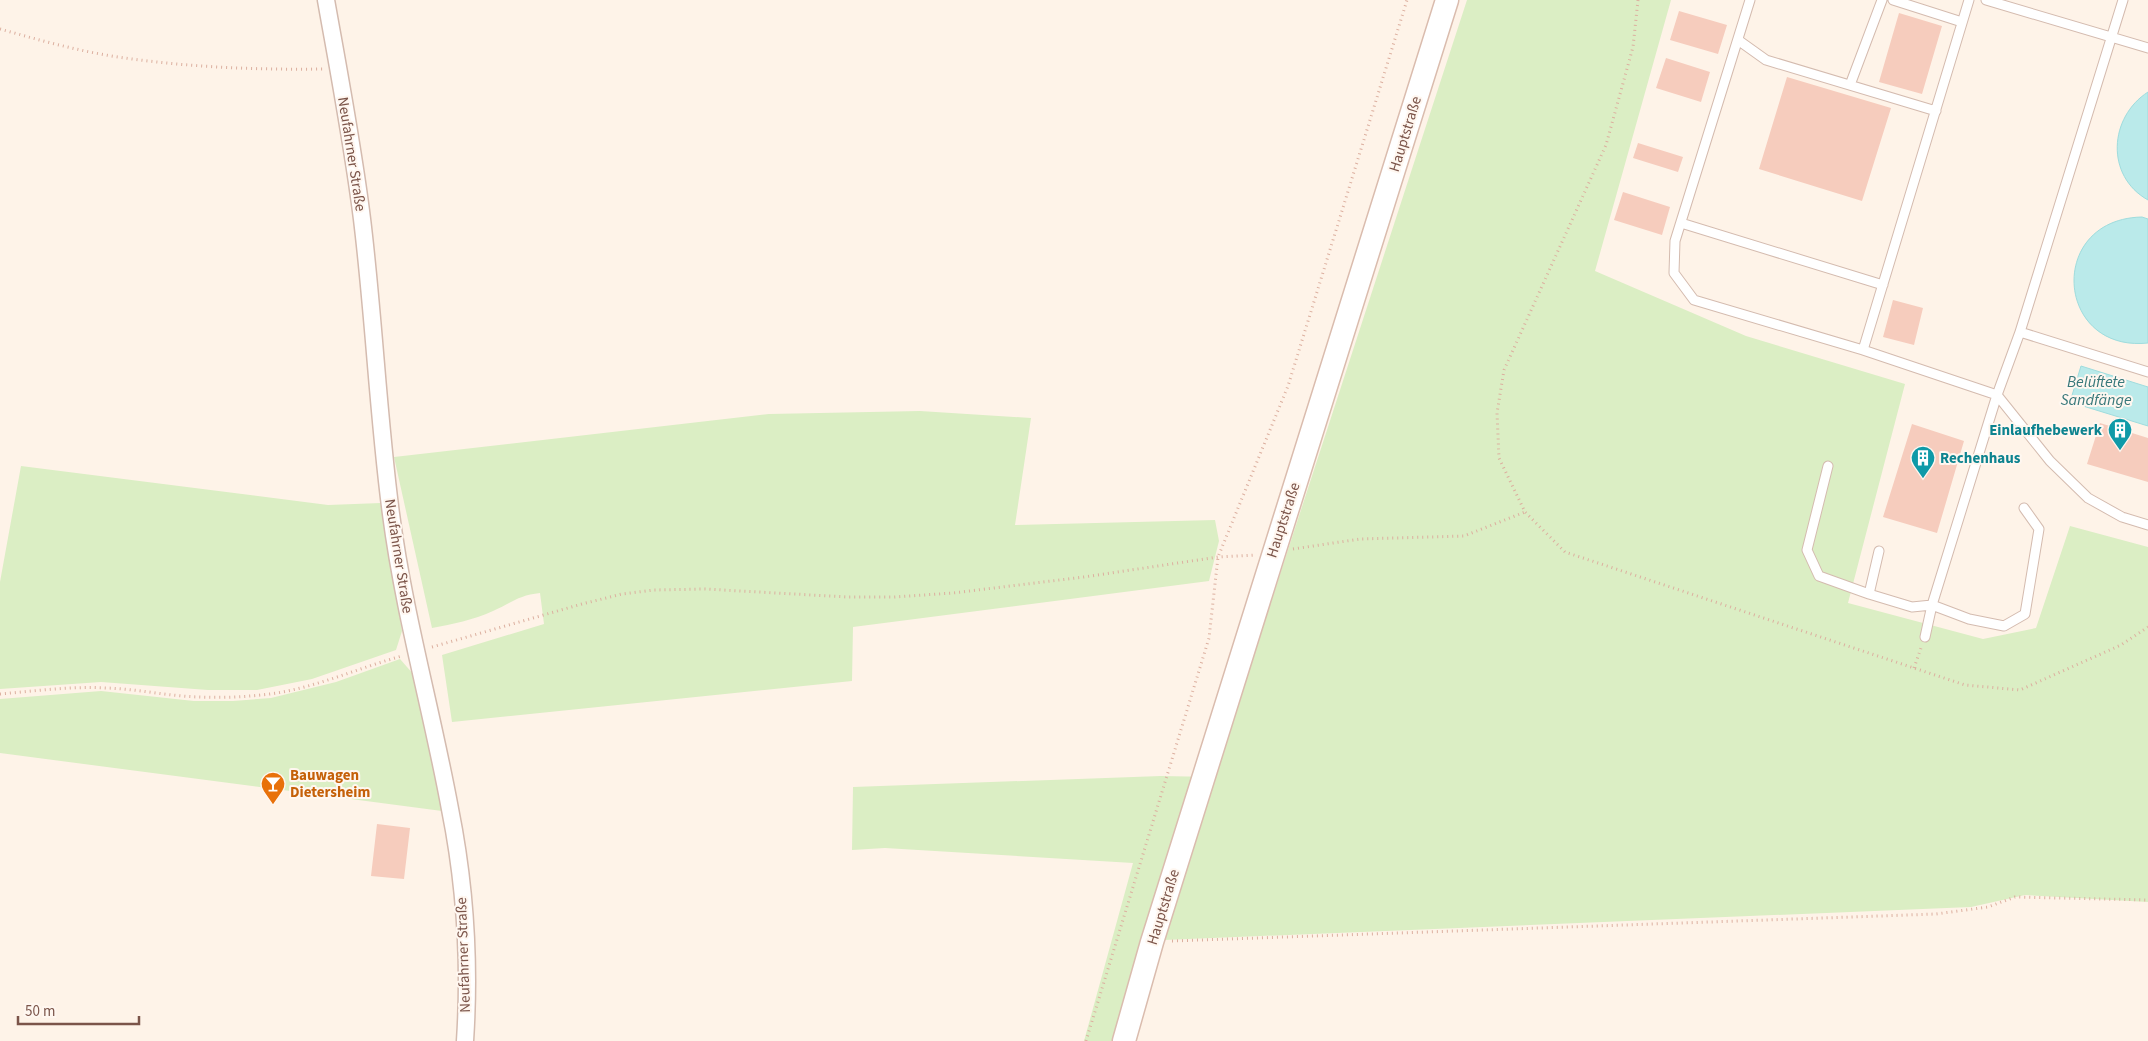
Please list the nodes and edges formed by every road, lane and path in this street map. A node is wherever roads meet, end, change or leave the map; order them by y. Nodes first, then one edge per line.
1 (326, 0) edge
2 (1407, 0) edge
3 (1447, 0) edge
4 (1638, 0) edge
5 (1750, 0) edge
6 (1882, 0) edge
7 (1893, 0) edge
8 (1969, 0) edge
9 (1986, 0) edge
10 (2123, 0) edge
11 (1962, 22) junction
12 (0, 29) edge
13 (2111, 37) junction
14 (1738, 40) junction
15 (2148, 48) edge
16 (338, 69) junction
17 (1850, 85) junction
18 (1936, 111) junction
19 (1681, 223) junction
20 (1883, 285) junction
21 (2020, 332) junction
22 (1864, 350) junction
23 (2148, 372) edge
24 (1997, 395) junction
25 (1828, 466) dead end
26 (2024, 508) dead end
27 (1525, 512) junction
28 (2148, 525) edge
29 (1879, 551) dead end
30 (1272, 554) junction
31 (1218, 557) junction
32 (1868, 594) junction
33 (1932, 605) junction
34 (2148, 627) edge
35 (1925, 637) joint
36 (416, 652) junction
37 (1914, 668) junction
38 (0, 694) edge
39 (2148, 900) edge
40 (1152, 942) junction
41 (465, 1041) edge
42 (1086, 1041) edge
43 (1124, 1041) edge

1 - 16 street, Neufahrner Straße
2 - 31 path
3 - 30 main road, Hauptstraße
4 - 27 path
5 - 14 lane
6 - 17 lane
7 - 11 lane
8 - 11 lane
9 - 13 lane
10 - 13 lane
11 - 18 lane
12 - 16 path
13 - 15 lane
13 - 21 lane
14 - 17 lane
14 - 19 lane
16 - 36 street, Neufahrner Straße
17 - 18 lane
18 - 20 lane
19 - 20 lane
19 - 22 lane
20 - 22 lane
21 - 23 lane
21 - 24 lane
22 - 24 lane
24 - 28 lane
24 - 33 lane
25 - 32 lane
26 - 33 lane
27 - 30 path
27 - 37 path
29 - 32 lane
30 - 31 path
30 - 40 main road, Hauptstraße
31 - 36 path
31 - 42 path
32 - 33 lane
33 - 35 lane
34 - 37 path
35 - 37 path
36 - 38 path
36 - 41 street, Neufahrner Straße
39 - 40 path
40 - 43 main road, Hauptstraße

